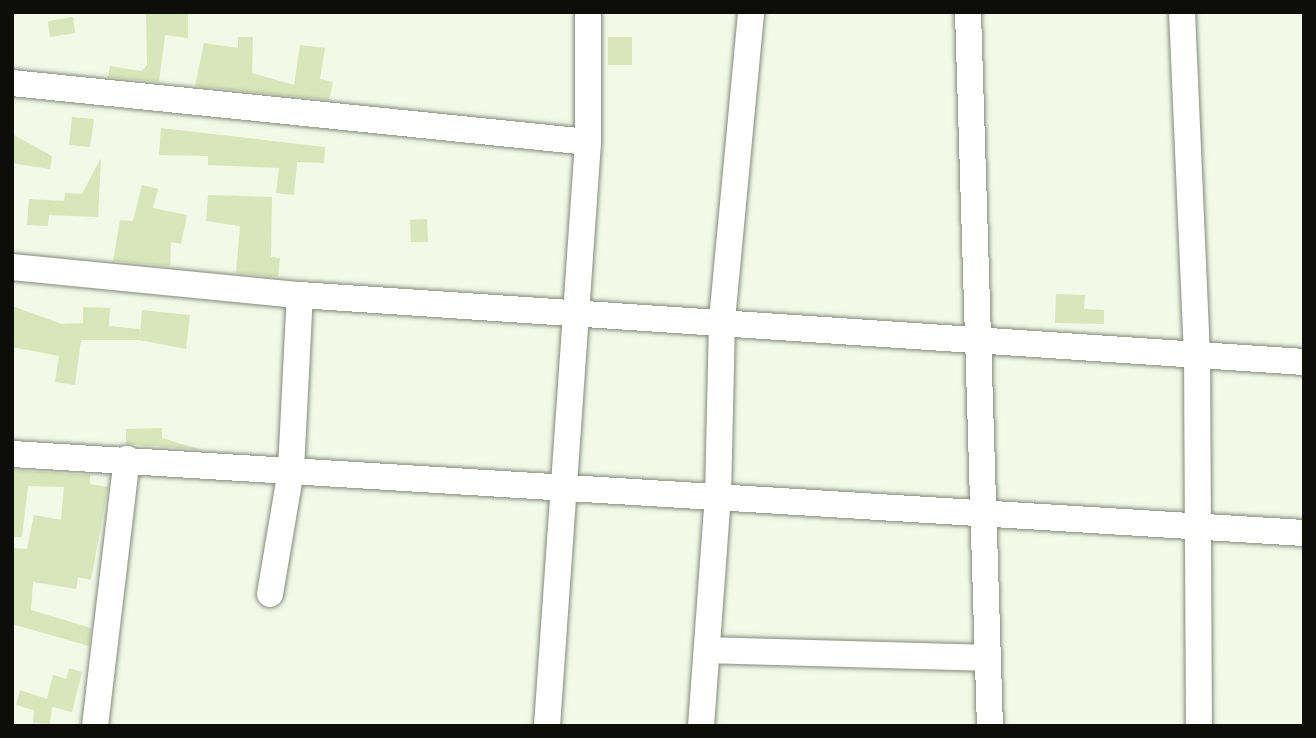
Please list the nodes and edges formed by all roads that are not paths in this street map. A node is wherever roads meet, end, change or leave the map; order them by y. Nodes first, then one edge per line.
1 (589, 12) edge
2 (751, 12) edge
3 (968, 12) edge
4 (1182, 12) edge
5 (12, 83) edge
6 (588, 142) junction
7 (12, 267) edge
8 (300, 295) junction
9 (572, 313) junction
10 (722, 320) junction
11 (976, 337) junction
12 (1197, 352) junction
13 (1304, 362) edge
14 (12, 454) edge
15 (127, 459) junction
16 (290, 470) junction
17 (559, 489) junction
18 (718, 497) junction
19 (981, 514) junction
20 (1199, 526) junction
21 (1304, 533) edge
22 (270, 594) dead end
23 (707, 650) junction
24 (988, 658) junction
25 (95, 726) edge
26 (547, 726) edge
27 (701, 726) edge
28 (990, 726) edge
29 (1199, 726) edge

1 - 6 street
2 - 10 street
3 - 11 street
4 - 12 street
5 - 6 street
6 - 9 street
7 - 8 street
8 - 9 street
8 - 16 street
9 - 10 street
9 - 17 street
10 - 11 street
10 - 18 street
11 - 12 street
11 - 19 street
12 - 13 street
12 - 20 street
14 - 15 street
15 - 16 street
15 - 25 street
16 - 17 street
16 - 22 street
17 - 18 street
17 - 26 street
18 - 19 street
18 - 23 street
19 - 20 street
19 - 24 street
20 - 21 street
20 - 29 street
23 - 24 street
23 - 27 street
24 - 28 street

